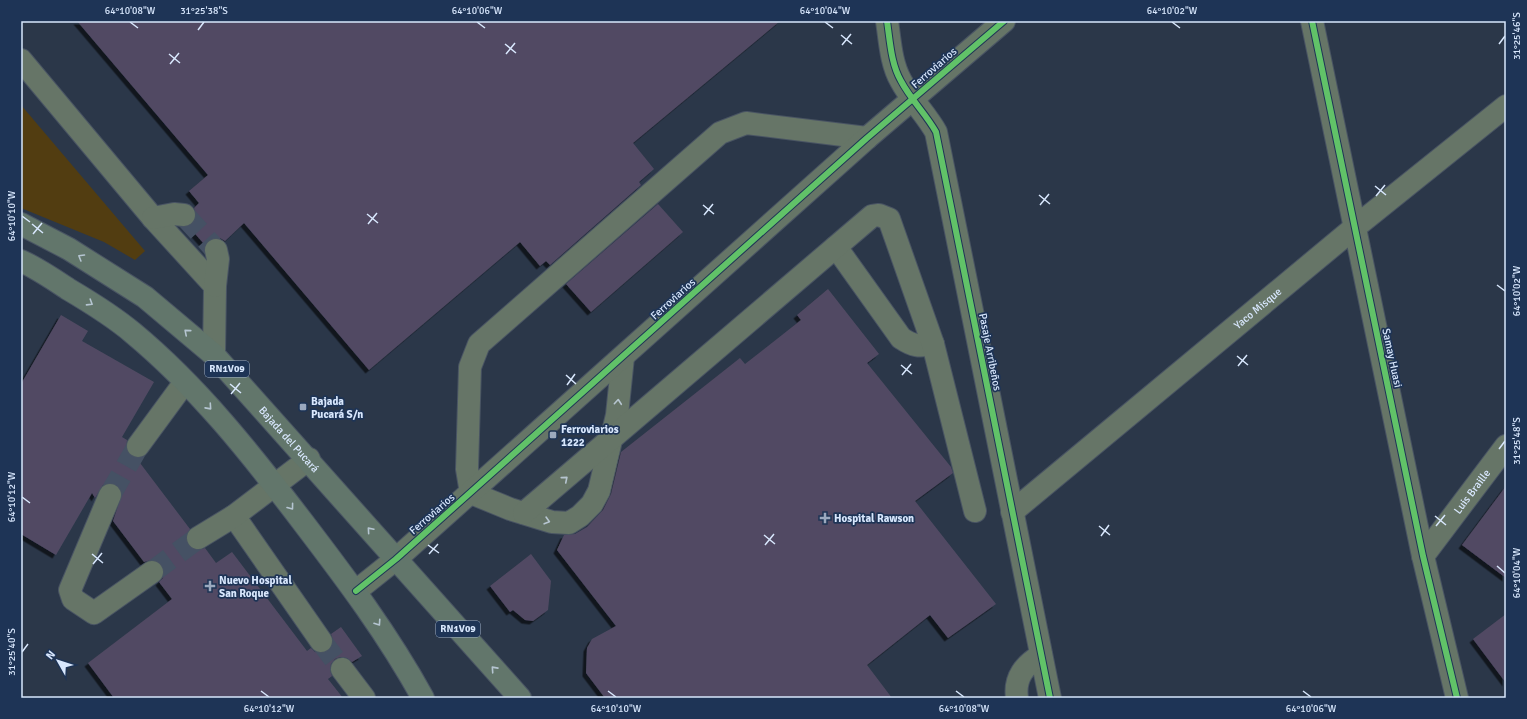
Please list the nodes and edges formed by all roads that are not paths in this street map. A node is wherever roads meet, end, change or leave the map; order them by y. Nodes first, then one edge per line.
1 (887, 21) edge
2 (1004, 21) edge
3 (1312, 21) edge
4 (21, 60) edge
5 (913, 100) junction
6 (1506, 106) edge
7 (867, 138) junction
8 (184, 215) dead end
9 (153, 218) junction
10 (21, 224) edge
11 (1354, 228) junction
12 (836, 247) junction
13 (216, 250) tunnel mouth
14 (21, 261) edge
15 (215, 286) junction
16 (933, 344) junction
17 (214, 355) junction
18 (623, 357) junction
19 (186, 382) junction
20 (612, 440) junction
21 (138, 446) tunnel mouth
22 (1506, 446) edge
23 (309, 459) junction
24 (275, 485) junction
25 (471, 493) junction
26 (110, 495) tunnel mouth
27 (975, 511) dead end
28 (1012, 512) junction
29 (524, 513) junction
30 (234, 516) junction
31 (198, 538) tunnel mouth
32 (1423, 556) junction
33 (396, 559) junction
34 (152, 572) tunnel mouth
35 (356, 591) junction
36 (321, 641) tunnel mouth
37 (1041, 655) junction
38 (342, 670) tunnel mouth
39 (364, 698) edge
40 (423, 698) edge
41 (520, 698) edge
42 (1017, 698) edge
43 (1050, 698) edge
44 (1457, 698) edge

1 - 5 street, Pasaje Arribeños
2 - 5 street, Ferroviarios
3 - 11 street, Samay Huasi
4 - 9 street
5 - 7 street, Ferroviarios
5 - 28 street, Pasaje Arribeños
6 - 11 street, Yaco Misque
7 - 18 street, Ferroviarios
7 - 25 street
8 - 9 street
9 - 15 street
17 -> 10 main road, Bajada del Pucará / RN1V09
11 - 28 street, Yaco Misque
11 - 32 street, Samay Huasi
12 - 16 street
12 - 16 street
12 - 20 street
13 - 15 street
14 -> 19 main road
15 - 17 street
16 - 27 street
17 - 23 main road, Bajada del Pucará / RN1V09
20 -> 18 street
18 - 25 street, Ferroviarios
19 - 21 street
19 -> 24 main road
29 -> 20 street
29 -> 20 street
22 - 32 street, Luis Braille
23 - 24 street
33 -> 23 main road, Bajada del Pucará / RN1V09
24 - 30 street
24 -> 35 main road
25 - 29 street
25 - 33 street, Ferroviarios
26 - 34 street
28 - 37 street, Pasaje Arribeños
30 - 31 street
30 - 36 street
32 - 44 street, Samay Huasi
33 - 35 street, Ferroviarios
41 -> 33 main road, Bajada del Pucará / RN1V09
35 -> 40 main road
37 - 42 street
37 - 43 street, Pasaje Arribeños
38 - 39 street

